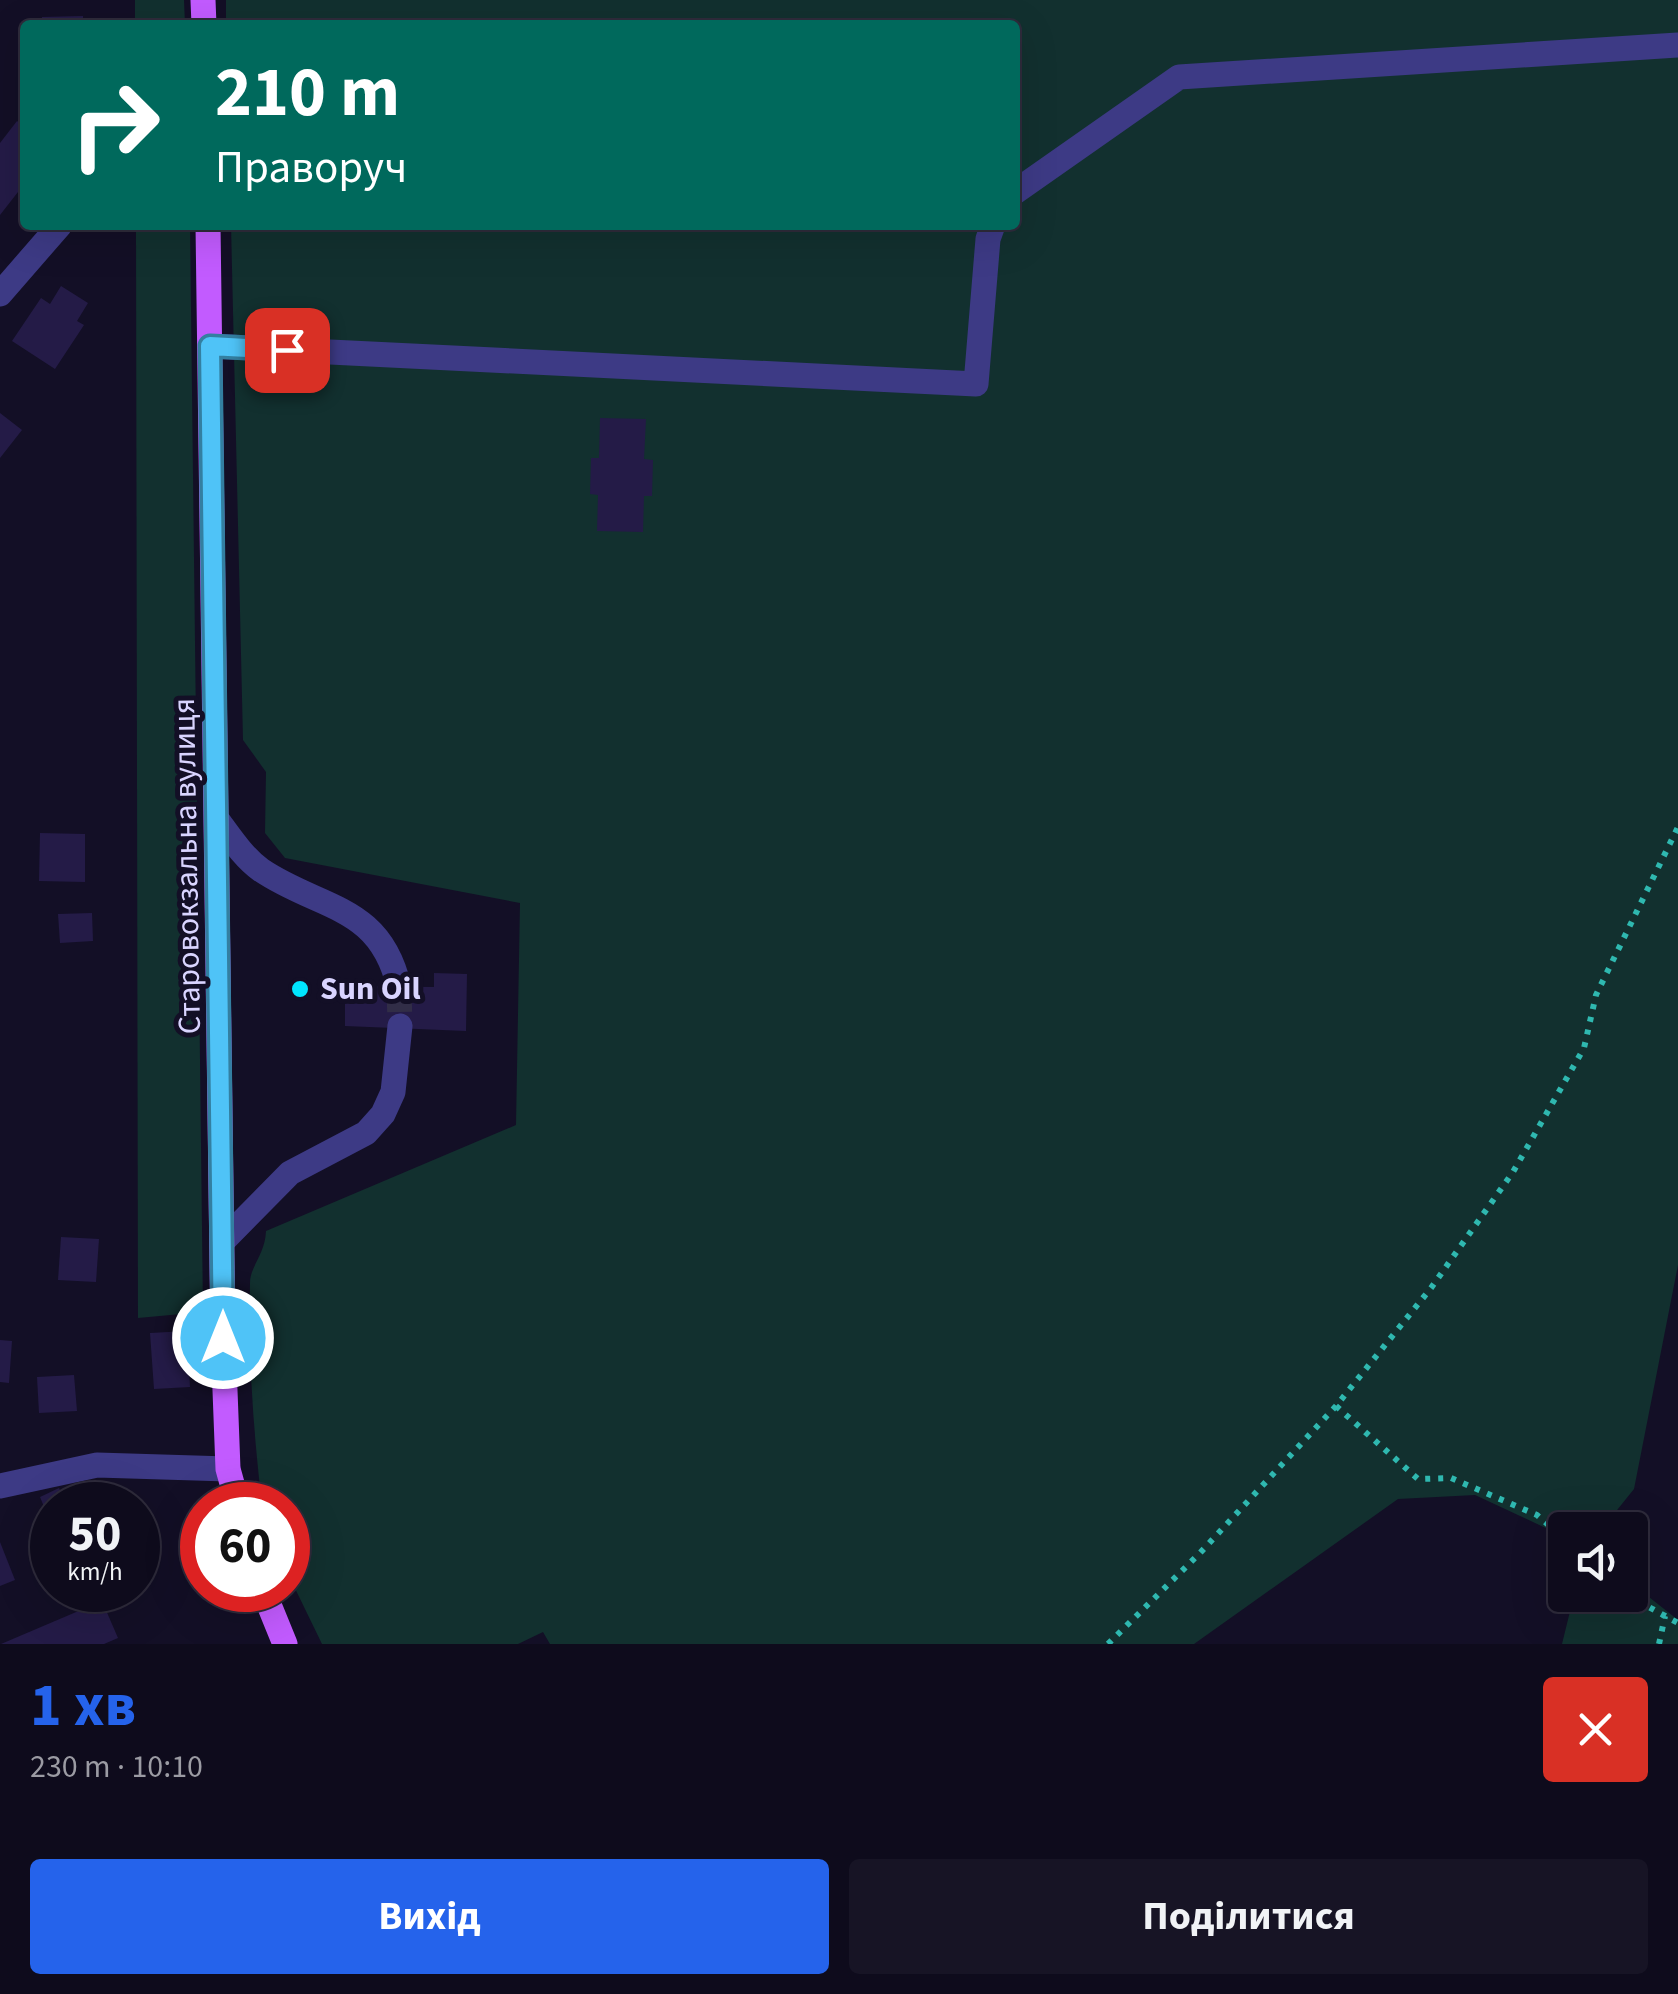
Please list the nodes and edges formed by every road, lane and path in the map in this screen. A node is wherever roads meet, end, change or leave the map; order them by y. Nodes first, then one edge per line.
1 (1678, 45) edge
2 (1020, 188) edge
3 (56, 230) edge
4 (208, 230) edge
5 (991, 230) edge
6 (0, 294) edge
7 (210, 346) junction
8 (219, 822) junction
9 (1678, 828) edge
10 (399, 987) tunnel mouth
11 (400, 1026) tunnel mouth
12 (224, 1240) junction
13 (1336, 1406) junction
14 (228, 1470) junction
15 (231, 1482) edge
16 (0, 1486) edge
17 (1548, 1524) edge
18 (1648, 1607) edge
19 (272, 1612) edge
20 (1664, 1616) junction
21 (1678, 1622) edge
22 (285, 1644) edge
23 (1108, 1644) edge
24 (1659, 1644) edge

1 - 2 street
3 - 6 street
4 - 7 main road, Старовокзальна вулиця
5 - 7 street
7 - 8 main road, Старовокзальна вулиця
8 - 10 street
8 - 12 main road, Старовокзальна вулиця
9 - 13 path
11 - 12 street
12 - 14 main road, Старовокзальна вулиця
13 - 17 path
13 - 23 path
14 - 15 main road, Старовокзальна вулиця
14 - 16 street
18 - 20 path
19 - 22 main road
20 - 21 path
20 - 24 path

